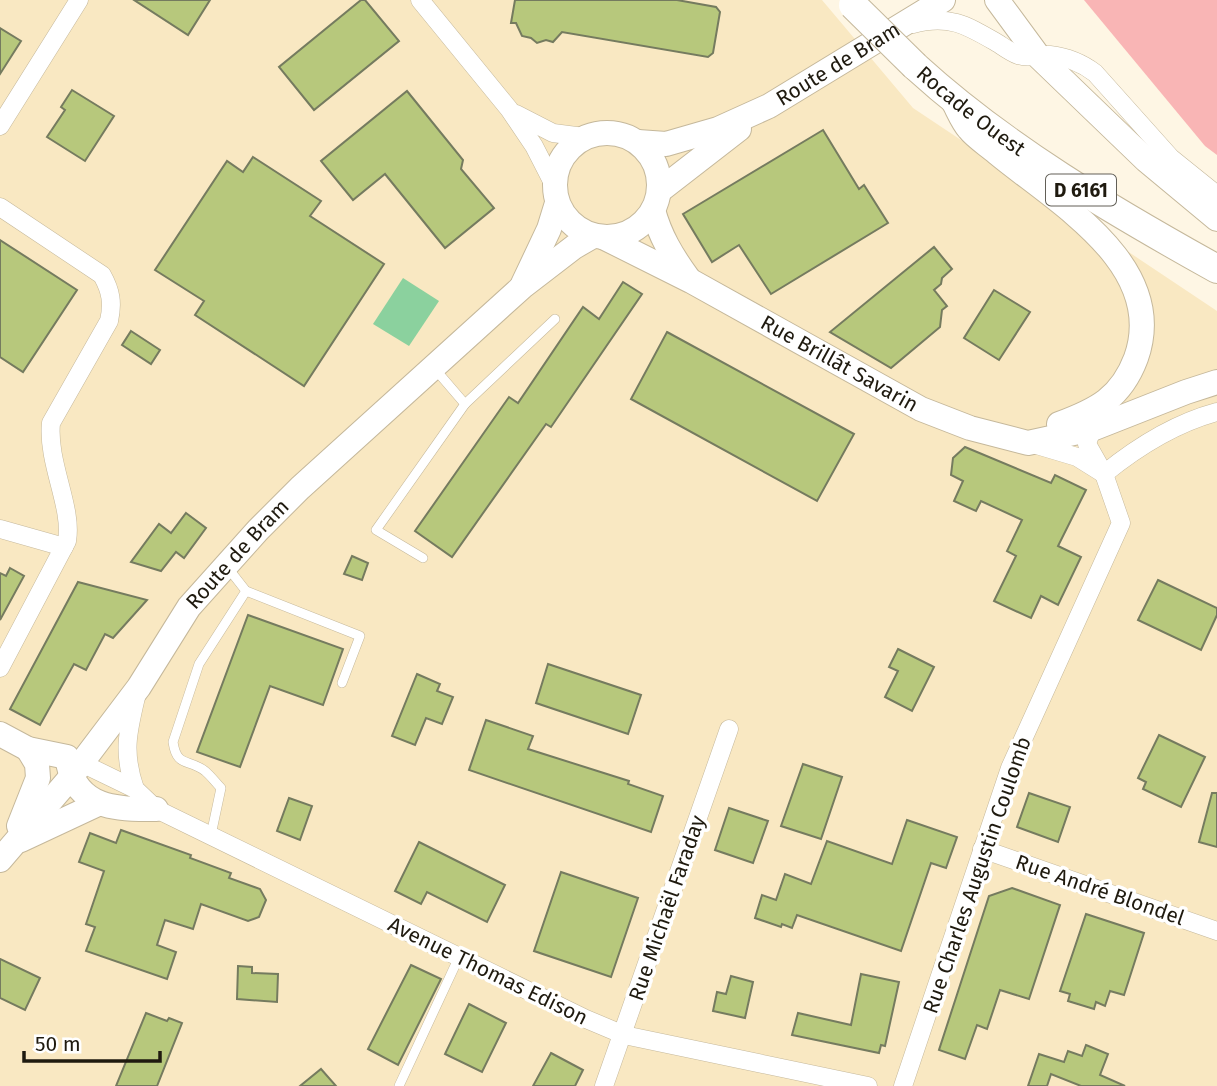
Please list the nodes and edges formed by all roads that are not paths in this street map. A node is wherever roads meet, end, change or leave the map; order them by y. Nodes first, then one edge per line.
1 (79, 0) edge
2 (420, 0) edge
3 (943, 0) edge
4 (997, 0) edge
5 (851, 3) edge
6 (896, 28) junction
7 (1039, 57) junction
8 (953, 100) junction
9 (769, 106) junction
10 (509, 109) junction
11 (0, 126) edge
12 (584, 137) junction
13 (638, 142) junction
14 (556, 194) junction
15 (1217, 195) edge
16 (656, 200) junction
17 (0, 207) edge
18 (1217, 219) edge
19 (599, 237) junction
20 (1217, 269) edge
21 (691, 281) junction
22 (522, 287) junction
23 (555, 319) dead end
24 (433, 368) junction
25 (1217, 382) edge
26 (465, 404) junction
27 (1217, 412) edge
28 (1092, 429) junction
29 (993, 434) junction
30 (1028, 443) junction
31 (1104, 474) junction
32 (0, 529) edge
33 (64, 547) junction
34 (423, 558) dead end
35 (226, 566) junction
36 (246, 591) junction
37 (189, 607) junction
38 (0, 668) edge
39 (342, 683) dead end
40 (139, 687) junction
41 (729, 729) dead end
42 (0, 734) edge
43 (28, 749) junction
44 (73, 766) junction
45 (135, 789) junction
46 (98, 804) junction
47 (156, 808) junction
48 (211, 835) junction
49 (982, 849) junction
50 (5, 853) edge
51 (1217, 931) edge
52 (459, 957) junction
53 (624, 1035) junction
54 (400, 1086) edge
55 (604, 1086) edge
56 (868, 1086) edge
57 (903, 1086) edge

1 - 11 street
2 - 10 street
3 - 6 main road, Route de Bram
4 - 7 main road
5 - 8 main road, Rocade Ouest / D 6161, bridge
6 - 7 street
6 - 9 main road, Route de Bram
7 - 15 street
7 - 18 main road
8 - 20 main road, Rocade Ouest / D 6161
8 - 29 main road
9 - 13 main road, Route de Bram
9 - 16 main road, Route de Bram
10 - 12 street
10 - 14 street
12 - 13 main road, Route de Bram
12 - 14 main road, Route de Bram
13 - 16 main road
14 - 19 main road
14 - 22 main road, Route de Bram
16 - 19 main road, Route de Bram
16 - 21 main road, Rue Brillât Savarin
17 - 33 street
19 - 21 main road, Rue Brillât Savarin
19 - 22 main road, Route de Bram
21 - 29 main road, Rue Brillât Savarin
22 - 24 main road, Route de Bram
23 - 26 lane
24 - 26 lane
24 - 35 main road, Route de Bram
25 - 28 main road
26 - 34 lane
27 - 31 street
28 - 30 main road
28 - 31 street, Rue Charles Augustin Coulomb
29 - 30 main road, Rue Brillât Savarin
30 - 31 street
31 - 49 street, Rue Charles Augustin Coulomb
32 - 33 street
33 - 38 street
35 - 36 lane
35 - 37 main road, Route de Bram
36 - 39 lane
36 - 48 lane
37 - 40 main road, Route de Bram
37 - 44 main road
40 - 44 main road, Route de Bram
40 - 45 street
41 - 53 street, Rue Michaël Faraday
42 - 43 main road
43 - 44 main road
43 - 50 main road
44 - 45 street, Avenue Thomas Edison
44 - 46 main road
44 - 50 main road, Route de Bram
45 - 47 street, Avenue Thomas Edison
46 - 47 main road
46 - 50 main road
47 - 48 street, Avenue Thomas Edison
48 - 52 street, Avenue Thomas Edison
49 - 51 street, Rue André Blondel
49 - 57 street, Rue Charles Augustin Coulomb
52 - 53 street, Avenue Thomas Edison
52 - 54 lane
53 - 55 street, Rue Michaël Faraday
53 - 56 street, Avenue Thomas Edison

